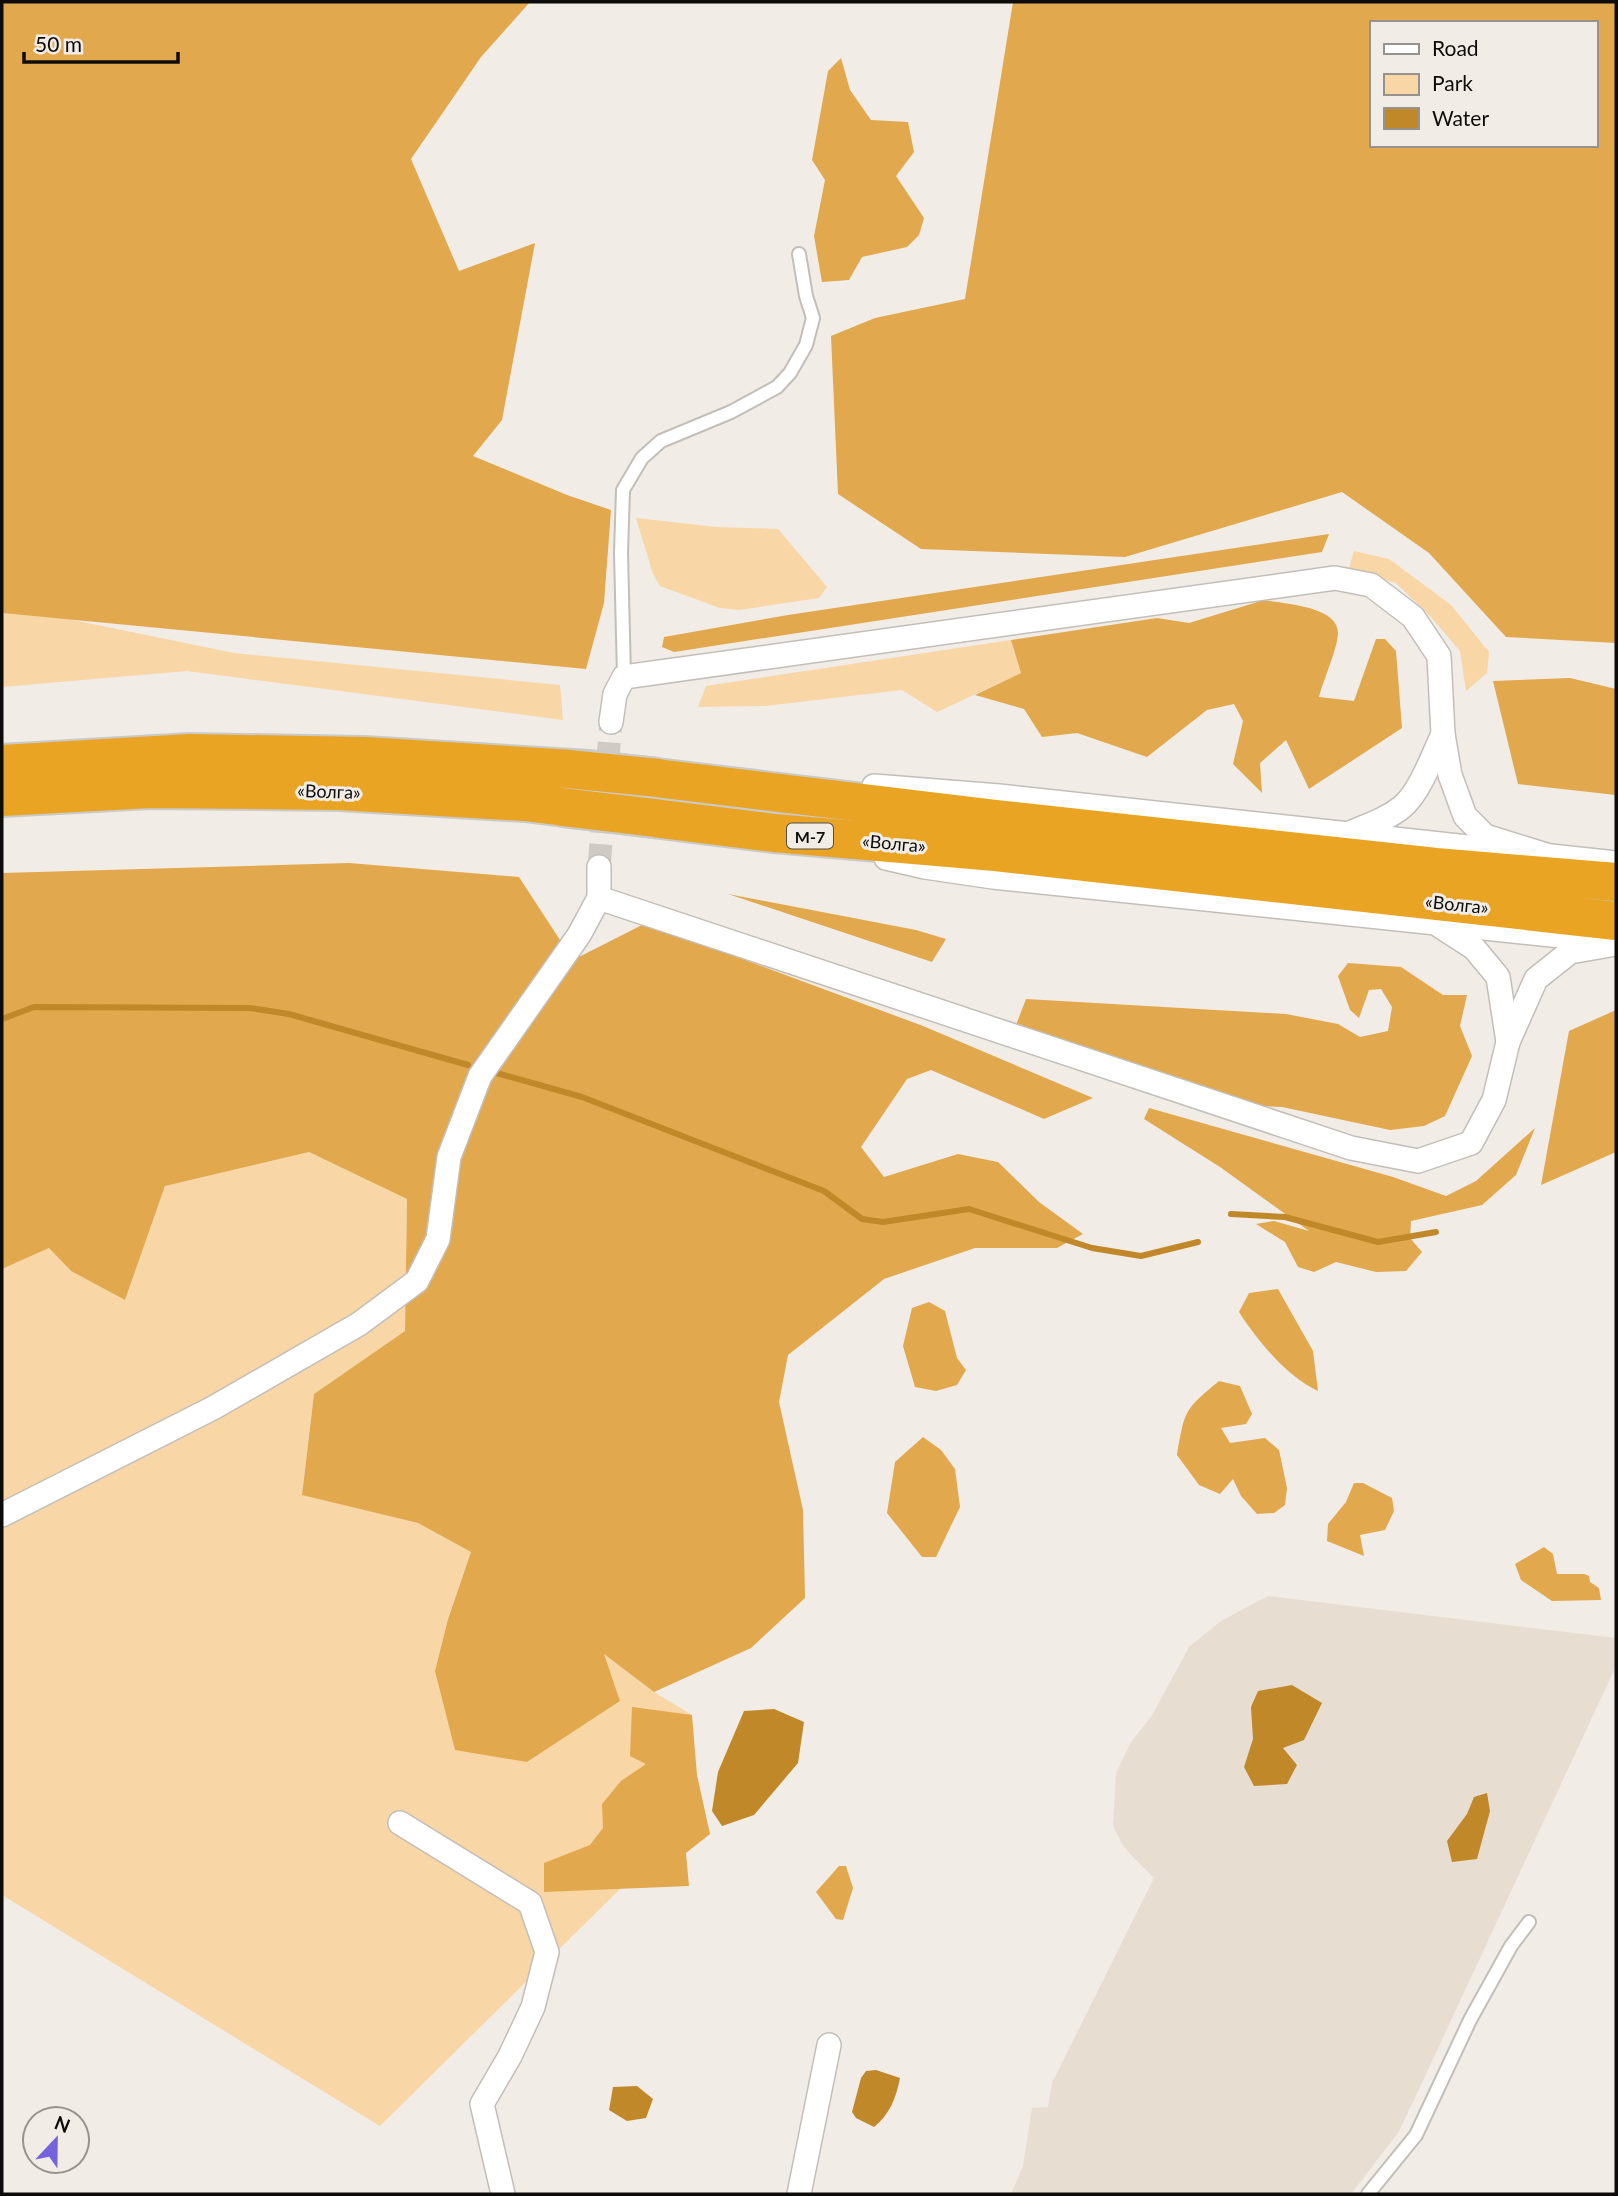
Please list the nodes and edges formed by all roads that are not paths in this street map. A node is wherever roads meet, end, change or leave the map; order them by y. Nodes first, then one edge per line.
1 (799, 254) dead end
2 (624, 677) junction
3 (611, 722) tunnel mouth
4 (1443, 734) junction
5 (2, 764) edge
6 (578, 769) junction
7 (2, 797) edge
8 (774, 833) junction
9 (1344, 834) junction
10 (1546, 855) junction
11 (1616, 863) edge
12 (599, 867) tunnel mouth
13 (1616, 882) edge
14 (599, 898) junction
15 (1616, 921) edge
16 (1438, 925) junction
17 (1616, 943) edge
18 (1508, 1042) junction
19 (2, 1515) edge
20 (400, 1823) dead end
21 (1529, 1923) dead end
22 (829, 2045) dead end
23 (503, 2194) edge
24 (799, 2194) edge
25 (1368, 2194) edge

1 - 2 lane
2 - 3 street
2 - 4 street
4 - 9 street
4 - 10 street
5 - 6 highway, «Волга»
6 - 9 street
6 - 13 highway, «Волга» / М-7, bridge
7 - 8 highway, «Волга» / М-7
8 - 15 highway, «Волга» / М-7
8 - 16 street
9 - 10 street
10 - 11 street
12 - 14 street
14 - 18 street
14 - 19 street
16 - 17 street
16 - 18 street
17 - 18 street
20 - 23 street
21 - 25 lane
22 - 24 street

